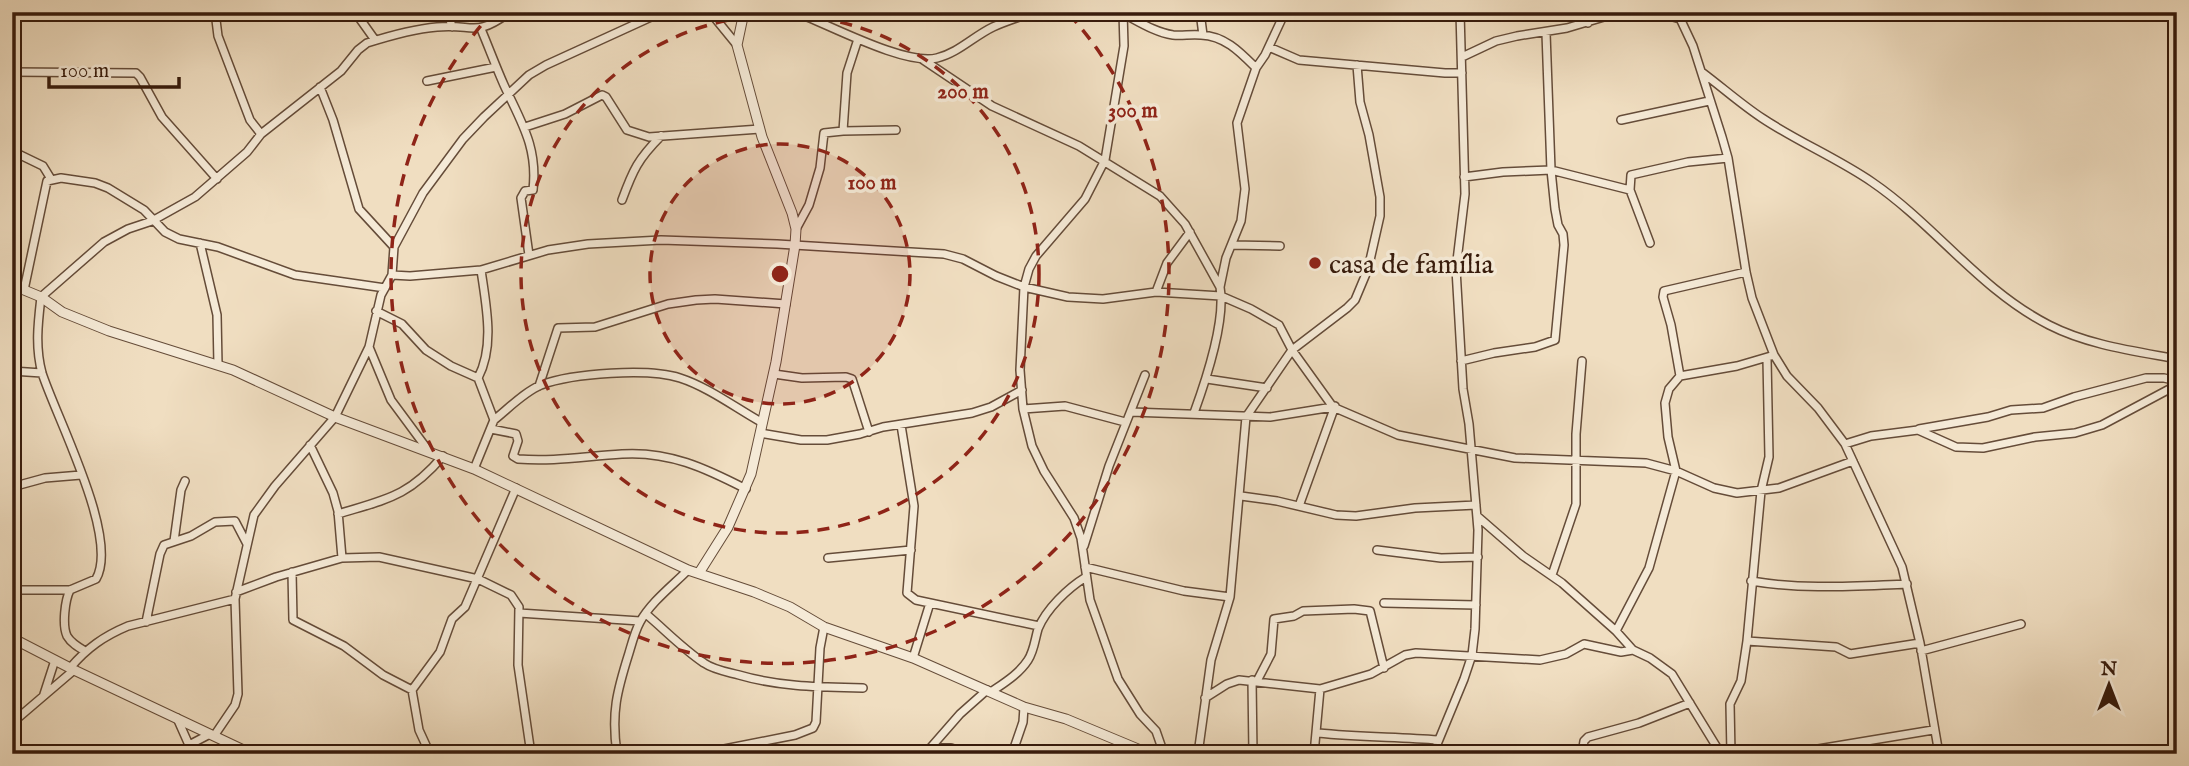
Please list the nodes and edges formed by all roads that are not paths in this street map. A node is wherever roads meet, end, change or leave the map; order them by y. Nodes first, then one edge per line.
1 (30, 12) edge
2 (215, 12) edge
3 (355, 12) edge
4 (448, 12) edge
5 (510, 12) edge
6 (662, 12) edge
7 (710, 12) edge
8 (744, 12) edge
9 (795, 12) edge
10 (1033, 12) edge
11 (1200, 12) edge
12 (1285, 12) edge
13 (1460, 12) edge
14 (1591, 12) edge
15 (1123, 13) edge
16 (1611, 13) edge
17 (1660, 13) edge
18 (1679, 16) edge
19 (12, 19) edge
20 (1588, 23) junction
21 (452, 27) junction
22 (481, 29) junction
23 (1546, 33) junction
24 (1203, 35) junction
25 (858, 39) junction
26 (375, 40) junction
27 (737, 45) junction
28 (1269, 47) junction
29 (1462, 57) junction
30 (922, 59) junction
31 (1357, 65) junction
32 (496, 67) junction
33 (1256, 68) junction
34 (12, 72) edge
35 (1462, 73) junction
36 (1703, 73) junction
37 (426, 82) dead end
38 (320, 87) junction
39 (508, 93) junction
40 (1709, 101) junction
41 (1621, 120) dead end
42 (526, 127) junction
43 (760, 130) junction
44 (896, 130) dead end
45 (843, 131) junction
46 (261, 134) junction
47 (661, 136) junction
48 (12, 152) edge
49 (1728, 158) junction
50 (1105, 160) junction
51 (1551, 170) junction
52 (1464, 177) junction
53 (51, 179) junction
54 (218, 179) junction
55 (1630, 190) junction
56 (622, 200) dead end
57 (152, 221) junction
58 (796, 229) junction
59 (1190, 232) junction
60 (200, 243) junction
61 (1650, 243) dead end
62 (795, 245) junction
63 (1232, 245) junction
64 (1280, 246) dead end
65 (394, 247) junction
66 (529, 255) junction
67 (481, 270) junction
68 (1745, 272) junction
69 (392, 275) junction
70 (12, 285) edge
71 (1024, 287) junction
72 (1220, 287) junction
73 (385, 288) junction
74 (24, 290) junction
75 (1156, 292) junction
76 (1221, 296) junction
77 (41, 297) junction
78 (786, 304) junction
79 (376, 311) junction
80 (369, 346) junction
81 (1292, 350) junction
82 (1770, 357) junction
83 (2177, 359) edge
84 (1461, 361) junction
85 (1582, 361) dead end
86 (218, 365) junction
87 (12, 371) edge
88 (42, 373) junction
89 (774, 374) junction
90 (1145, 374) dead end
91 (1680, 376) junction
92 (478, 378) junction
93 (1206, 379) junction
94 (2177, 383) edge
95 (539, 386) junction
96 (1267, 388) junction
97 (1022, 390) junction
98 (1334, 407) junction
99 (1023, 409) junction
100 (1130, 412) junction
101 (1194, 413) junction
102 (335, 417) junction
103 (1246, 417) junction
104 (761, 422) junction
105 (1125, 422) junction
106 (492, 425) junction
107 (901, 425) junction
108 (1919, 429) junction
109 (869, 432) junction
110 (760, 433) junction
111 (1845, 444) junction
112 (310, 446) junction
113 (1470, 448) junction
114 (428, 450) junction
115 (443, 456) junction
116 (1853, 461) junction
117 (1575, 462) junction
118 (474, 469) junction
119 (1675, 471) junction
120 (82, 475) junction
121 (185, 481) dead end
122 (12, 487) edge
123 (516, 488) junction
124 (746, 489) junction
125 (1761, 491) junction
126 (1241, 496) junction
127 (1476, 505) junction
128 (1299, 506) junction
129 (338, 514) junction
130 (1477, 516) junction
131 (174, 541) junction
132 (247, 544) junction
133 (1083, 547) junction
134 (911, 550) junction
135 (1377, 550) dead end
136 (1478, 557) junction
137 (342, 558) junction
138 (828, 558) dead end
139 (1085, 567) junction
140 (688, 570) junction
141 (292, 572) junction
142 (699, 573) junction
143 (1552, 575) junction
144 (1086, 577) junction
145 (478, 579) junction
146 (1752, 581) junction
147 (1907, 583) junction
148 (12, 590) edge
149 (70, 590) junction
150 (236, 596) junction
151 (1230, 597) junction
152 (930, 603) junction
153 (1384, 603) dead end
154 (1476, 606) junction
155 (519, 613) junction
156 (643, 617) junction
157 (146, 622) junction
158 (2021, 624) dead end
159 (1039, 626) junction
160 (824, 627) junction
161 (1616, 631) junction
162 (12, 638) edge
163 (1747, 641) junction
164 (1921, 647) junction
165 (1633, 650) junction
166 (85, 651) junction
167 (1472, 655) junction
168 (913, 658) junction
169 (55, 660) junction
170 (1384, 668) junction
171 (72, 669) junction
172 (1254, 681) junction
173 (817, 687) junction
174 (863, 688) dead end
175 (1320, 689) junction
176 (412, 690) junction
177 (989, 691) junction
178 (44, 695) junction
179 (1205, 698) junction
180 (1690, 703) junction
181 (1024, 706) junction
182 (177, 717) junction
183 (12, 723) edge
184 (1933, 730) junction
185 (1318, 733) junction
186 (212, 735) junction
187 (1438, 740) junction
188 (189, 745) junction
189 (731, 751) edge
190 (928, 752) edge
191 (191, 754) edge
192 (252, 754) edge
193 (430, 754) edge
194 (531, 754) edge
195 (617, 754) edge
196 (699, 754) edge
197 (969, 754) edge
198 (1012, 754) edge
199 (1150, 754) edge
200 (1164, 754) edge
201 (1198, 754) edge
202 (1253, 754) edge
203 (1314, 754) edge
204 (1433, 754) edge
205 (1582, 754) edge
206 (1721, 754) edge
207 (1731, 754) edge
208 (1788, 754) edge
209 (1939, 754) edge

1 - 19 street
2 - 46 street
3 - 26 street
4 - 21 street
5 - 22 street
6 - 39 street
7 - 27 street
8 - 27 street
9 - 25 street
10 - 30 street
11 - 24 street
12 - 28 street
13 - 29 street
14 - 20 street
15 - 24 street
15 - 50 street
16 - 17 street
16 - 20 street
17 - 18 street
18 - 36 street
20 - 23 street
21 - 22 street
21 - 26 street
22 - 32 street
23 - 29 street
23 - 51 street
24 - 33 street
25 - 30 street
25 - 45 street
26 - 38 street
27 - 43 street
28 - 31 street
28 - 33 street
29 - 35 street
30 - 50 street
31 - 35 street
31 - 81 street
32 - 37 street
32 - 39 street
33 - 63 street
34 - 54 street
35 - 52 street
36 - 40 street
36 - 83 street
38 - 46 street
38 - 65 street
39 - 42 street
39 - 65 street
40 - 41 street
40 - 49 street
42 - 47 street
42 - 66 street
43 - 47 street
43 - 58 street
44 - 45 street
45 - 58 street
46 - 54 street
47 - 56 street
48 - 53 street
49 - 55 street
49 - 68 street
50 - 59 street
50 - 71 street
51 - 52 street
51 - 55 street
51 - 84 street
52 - 84 street
53 - 57 street
53 - 74 street
54 - 57 street
55 - 61 street
57 - 60 street
57 - 77 street
58 - 62 street
59 - 72 street
59 - 75 street
60 - 73 street
60 - 86 street
62 - 66 street
62 - 71 street
62 - 78 street
63 - 64 street
63 - 72 street
65 - 69 street
66 - 67 street
67 - 69 street
67 - 92 street
68 - 82 street
68 - 91 street
69 - 73 street
70 - 74 street
71 - 75 street
71 - 97 street
72 - 76 street
73 - 79 street
74 - 77 street
75 - 76 street
76 - 81 street
76 - 93 street
77 - 86 street
77 - 88 street
78 - 89 street
78 - 95 street
79 - 80 street
79 - 92 street
80 - 102 street
80 - 114 street
81 - 96 street
81 - 98 street
82 - 91 street
82 - 111 street
82 - 125 street
84 - 113 street
85 - 117 street
86 - 102 street
87 - 88 street
88 - 120 street
89 - 104 street
89 - 109 street
90 - 100 street
91 - 119 street
92 - 106 street
93 - 96 street
93 - 101 street
94 - 108 street
94 - 108 street
95 - 104 street
95 - 106 street
96 - 103 street
97 - 99 street
97 - 107 street
98 - 103 street
98 - 113 street
98 - 128 street
99 - 105 street
99 - 133 street
100 - 101 street
100 - 105 street
101 - 103 street
102 - 112 street
102 - 114 street
103 - 126 street
104 - 110 street
105 - 133 street
106 - 118 street
106 - 124 street
107 - 109 street
107 - 134 street
108 - 111 street
109 - 110 street
110 - 124 street
111 - 116 street
112 - 129 street
112 - 132 street
113 - 117 street
113 - 127 street
114 - 115 street
115 - 118 street
115 - 129 street
116 - 125 street
116 - 147 street
117 - 119 street
117 - 143 street
118 - 123 street
119 - 125 street
119 - 161 street
120 - 122 street
120 - 149 street
121 - 131 street
123 - 140 street
123 - 145 street
124 - 142 street
125 - 146 street
126 - 128 street
126 - 151 street
127 - 128 street
127 - 130 street
129 - 137 street
130 - 136 street
130 - 143 street
131 - 132 street
131 - 157 street
132 - 150 street
133 - 139 street
134 - 138 street
134 - 152 street
135 - 136 street
136 - 154 street
137 - 141 street
137 - 145 street
139 - 144 street
139 - 151 street
140 - 142 street
140 - 156 street
141 - 150 street
141 - 176 street
142 - 160 street
143 - 161 street
144 - 159 street
144 - 200 street
145 - 155 street
145 - 176 street
146 - 147 street
146 - 163 street
147 - 164 street
148 - 149 street
149 - 166 street
150 - 157 street
150 - 186 street
151 - 179 street
152 - 159 street
152 - 168 street
153 - 154 street
154 - 167 street
155 - 156 street
155 - 194 street
156 - 173 street
156 - 195 street
157 - 166 street
158 - 164 street
159 - 177 street
160 - 168 street
160 - 173 street
161 - 165 street
162 - 169 street
163 - 164 street
163 - 207 street
164 - 184 street
165 - 167 street
165 - 180 street
166 - 171 street
167 - 170 street
167 - 187 street
168 - 177 street
169 - 171 street
169 - 178 street
170 - 172 street
170 - 175 street
171 - 178 street
171 - 182 street
172 - 175 street
172 - 179 street
172 - 202 street
173 - 174 street
173 - 189 street
175 - 185 street
176 - 193 street
177 - 181 street
177 - 190 street
178 - 183 street
179 - 201 street
180 - 205 street
180 - 206 street
181 - 198 street
181 - 199 street
182 - 186 street
182 - 188 street
184 - 208 street
184 - 209 street
185 - 187 street
185 - 203 street
186 - 188 street
186 - 192 street
187 - 204 street
188 - 191 street
189 - 196 street
190 - 197 street

